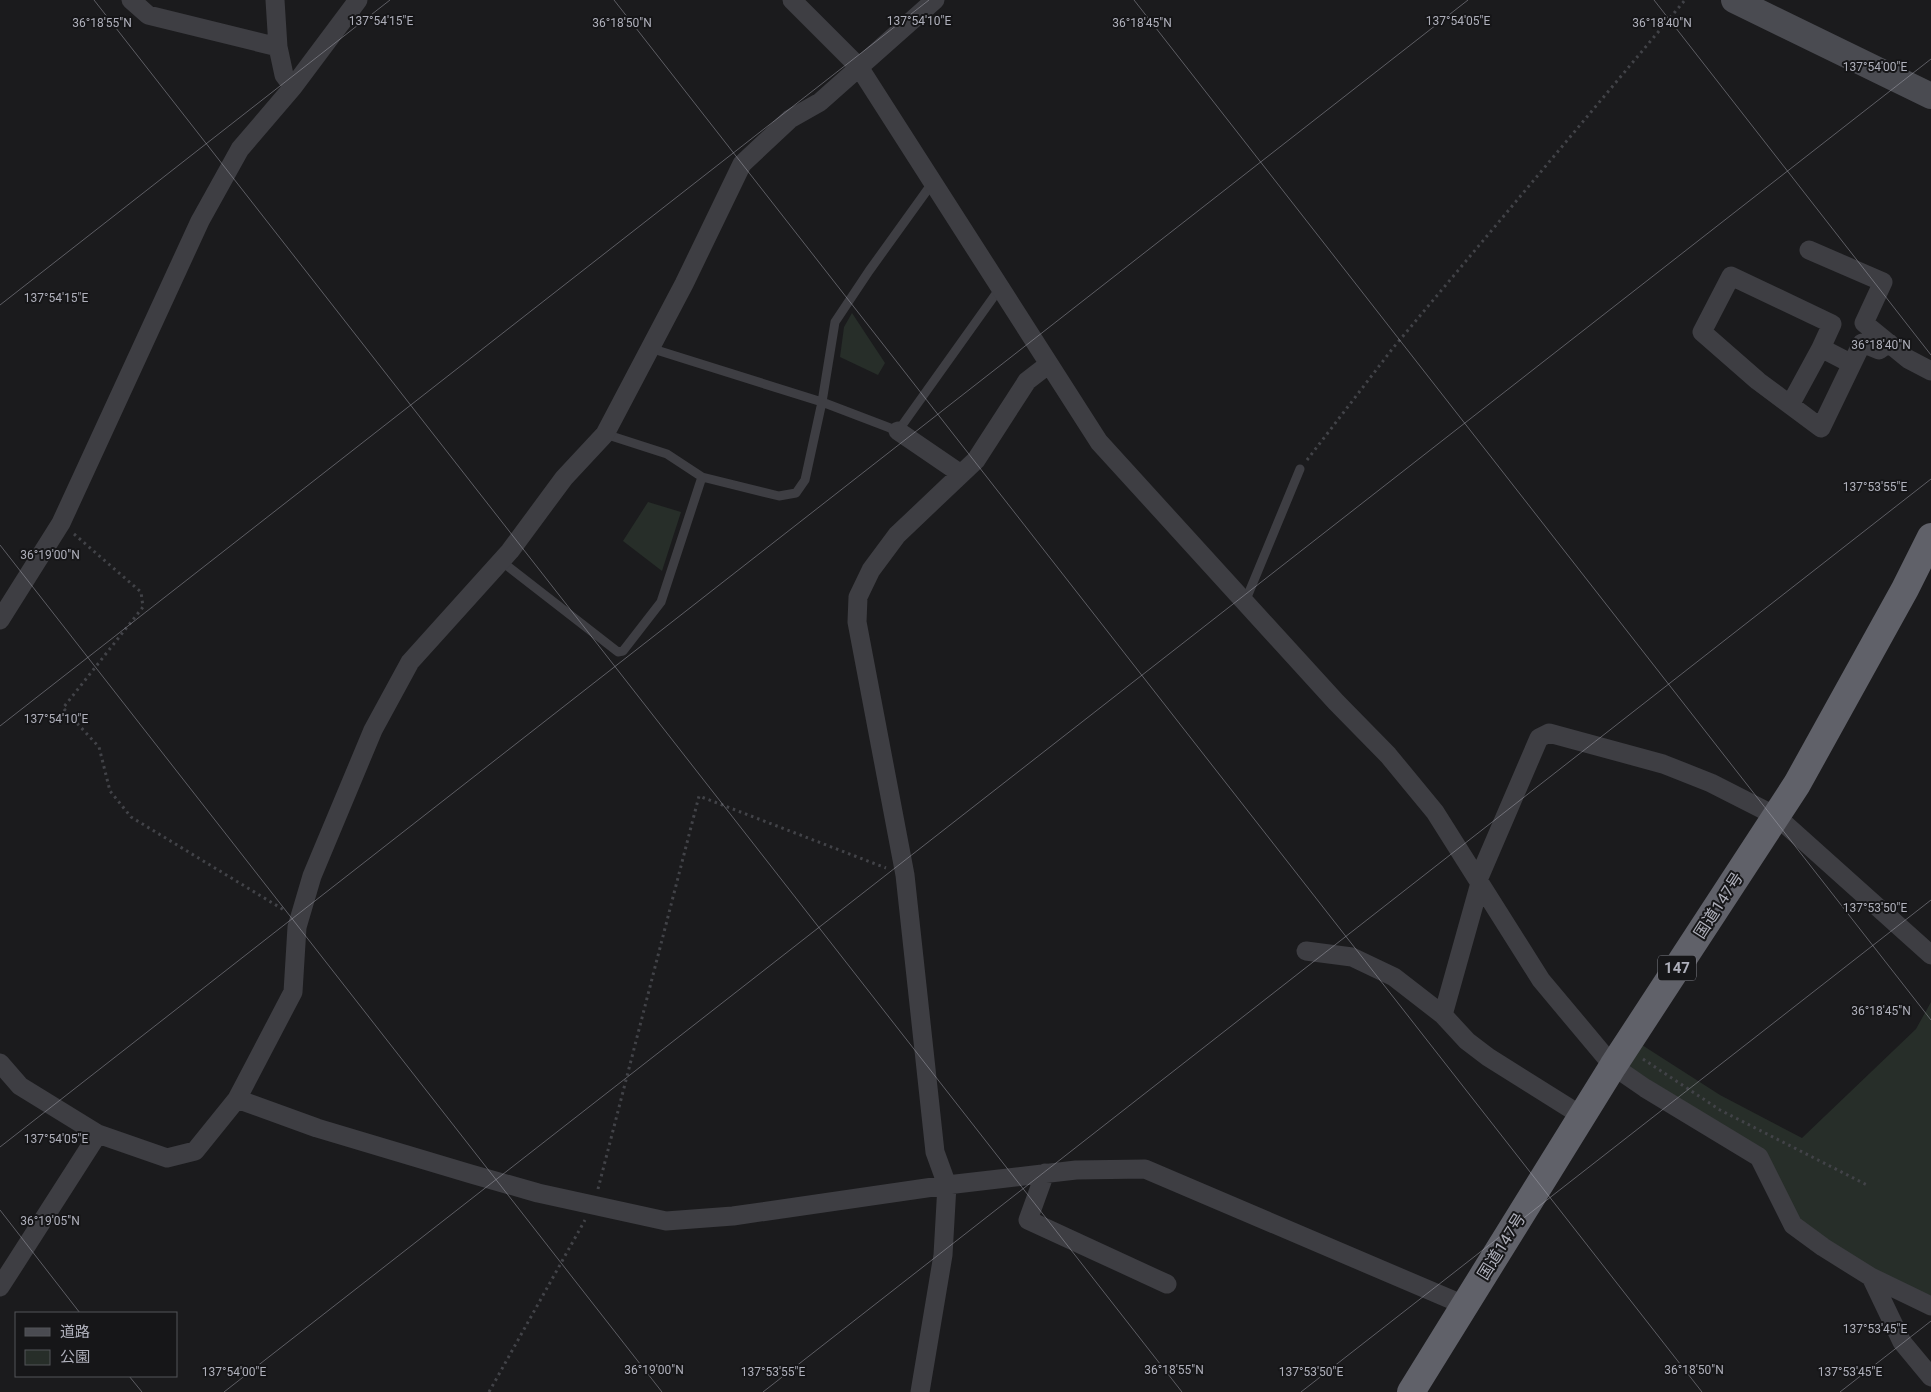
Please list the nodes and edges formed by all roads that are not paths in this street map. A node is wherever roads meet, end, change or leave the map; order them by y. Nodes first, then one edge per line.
1 (131, 0) edge
2 (275, 0) edge
3 (358, 0) edge
4 (792, 0) edge
5 (935, 0) edge
6 (1734, 0) edge
7 (278, 47) junction
8 (859, 67) junction
9 (293, 87) junction
10 (1931, 96) edge
11 (934, 182) junction
12 (1809, 250) dead end
13 (1000, 288) junction
14 (1889, 343) junction
15 (650, 348) junction
16 (1820, 348) junction
17 (1049, 364) junction
18 (1852, 364) junction
19 (1931, 371) edge
20 (822, 402) junction
21 (1790, 404) junction
22 (898, 431) junction
23 (605, 434) junction
24 (1300, 468) road end
25 (961, 474) junction
26 (702, 477) junction
27 (1931, 536) edge
28 (501, 561) junction
29 (1245, 603) junction
30 (0, 620) edge
31 (1776, 816) junction
32 (1479, 881) junction
33 (1306, 951) dead end
34 (1931, 955) edge
35 (1443, 1015) junction
36 (0, 1063) edge
37 (1613, 1066) junction
38 (237, 1099) junction
39 (1582, 1116) junction
40 (98, 1134) junction
41 (1045, 1173) junction
42 (946, 1185) junction
43 (1871, 1277) junction
44 (1168, 1284) dead end
45 (0, 1286) edge
46 (1464, 1305) junction
47 (1931, 1306) edge
48 (1931, 1377) edge
49 (920, 1392) edge
50 (1411, 1392) edge

1 - 7 street
2 - 7 street
3 - 9 street
4 - 8 street
5 - 8 street
6 - 10 main road
7 - 9 street
8 - 11 street
8 - 15 street
9 - 30 street
11 - 13 street
11 - 20 lane
12 - 14 street
13 - 17 street
13 - 22 lane
14 - 18 street
14 - 19 street
15 - 20 lane
15 - 23 street
16 - 18 street
16 - 21 street
16 - 21 street
17 - 25 street
17 - 29 street
18 - 21 street
20 - 22 lane
20 - 26 lane
22 - 25 street
23 - 26 lane
23 - 28 street
24 - 29 lane
25 - 42 street
26 - 28 lane
27 - 31 highway, 国道147号 / 147
28 - 38 street
29 - 32 street
31 - 32 street
31 - 34 street
31 - 37 highway, 国道147号 / 147
32 - 35 street
32 - 37 street
33 - 35 street
35 - 39 street
36 - 40 street
37 - 39 highway, 国道147号 / 147
37 - 43 street
38 - 40 street
38 - 42 street
39 - 46 highway, 国道147号 / 147
40 - 45 street
41 - 42 street
41 - 44 street
41 - 46 street
42 - 49 street
43 - 47 street
43 - 48 street
46 - 50 highway, 国道147号 / 147

